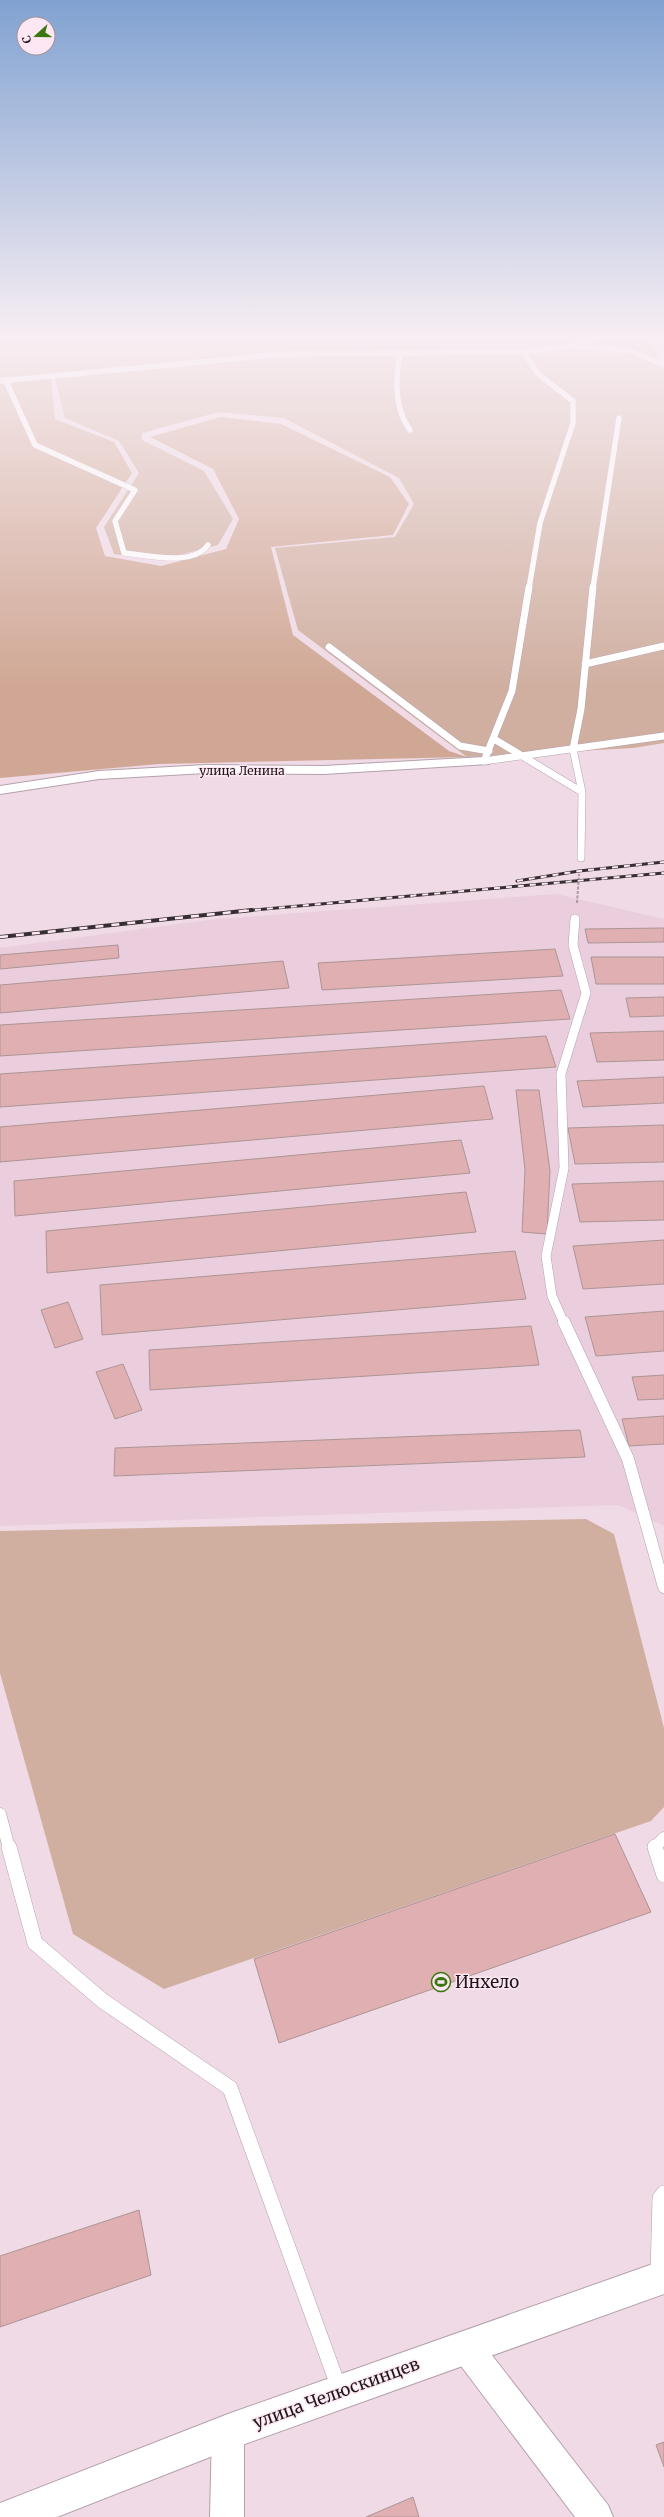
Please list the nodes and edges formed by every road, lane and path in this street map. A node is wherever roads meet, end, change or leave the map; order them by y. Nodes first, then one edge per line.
1 (52, 452) edge
2 (563, 452) edge
3 (614, 452) edge
4 (208, 545) dead end
5 (664, 646) edge
6 (328, 647) dead end
7 (584, 664) junction
8 (664, 736) edge
9 (494, 739) junction
10 (573, 749) junction
11 (487, 756) junction
12 (522, 757) junction
13 (0, 790) edge
14 (582, 792) junction
15 (581, 858) joint
16 (575, 919) joint
17 (664, 1587) edge
18 (0, 1814) edge
19 (664, 1838) edge
20 (664, 1875) edge
21 (664, 2193) edge
22 (661, 2278) edge
23 (466, 2347) junction
24 (340, 2392) junction
25 (228, 2432) junction
26 (10, 2517) edge
27 (227, 2517) edge
28 (596, 2517) edge

1 - 4 lane
2 - 9 lane
3 - 7 lane
5 - 7 lane
6 - 11 lane
7 - 10 lane
8 - 10 lane
9 - 11 lane
9 - 12 lane
10 - 12 lane
10 - 14 lane
11 - 12 lane
11 - 13 street, улица Ленина
12 - 14 lane
14 - 15 lane
15 - 16 path
16 - 17 lane
18 - 24 lane
19 - 20 lane
21 - 22 lane
22 - 23 street, улица Челюскинцев
23 - 24 street, улица Челюскинцев
23 - 28 street
24 - 25 street, улица Челюскинцев
25 - 26 street, улица Челюскинцев
25 - 27 street

